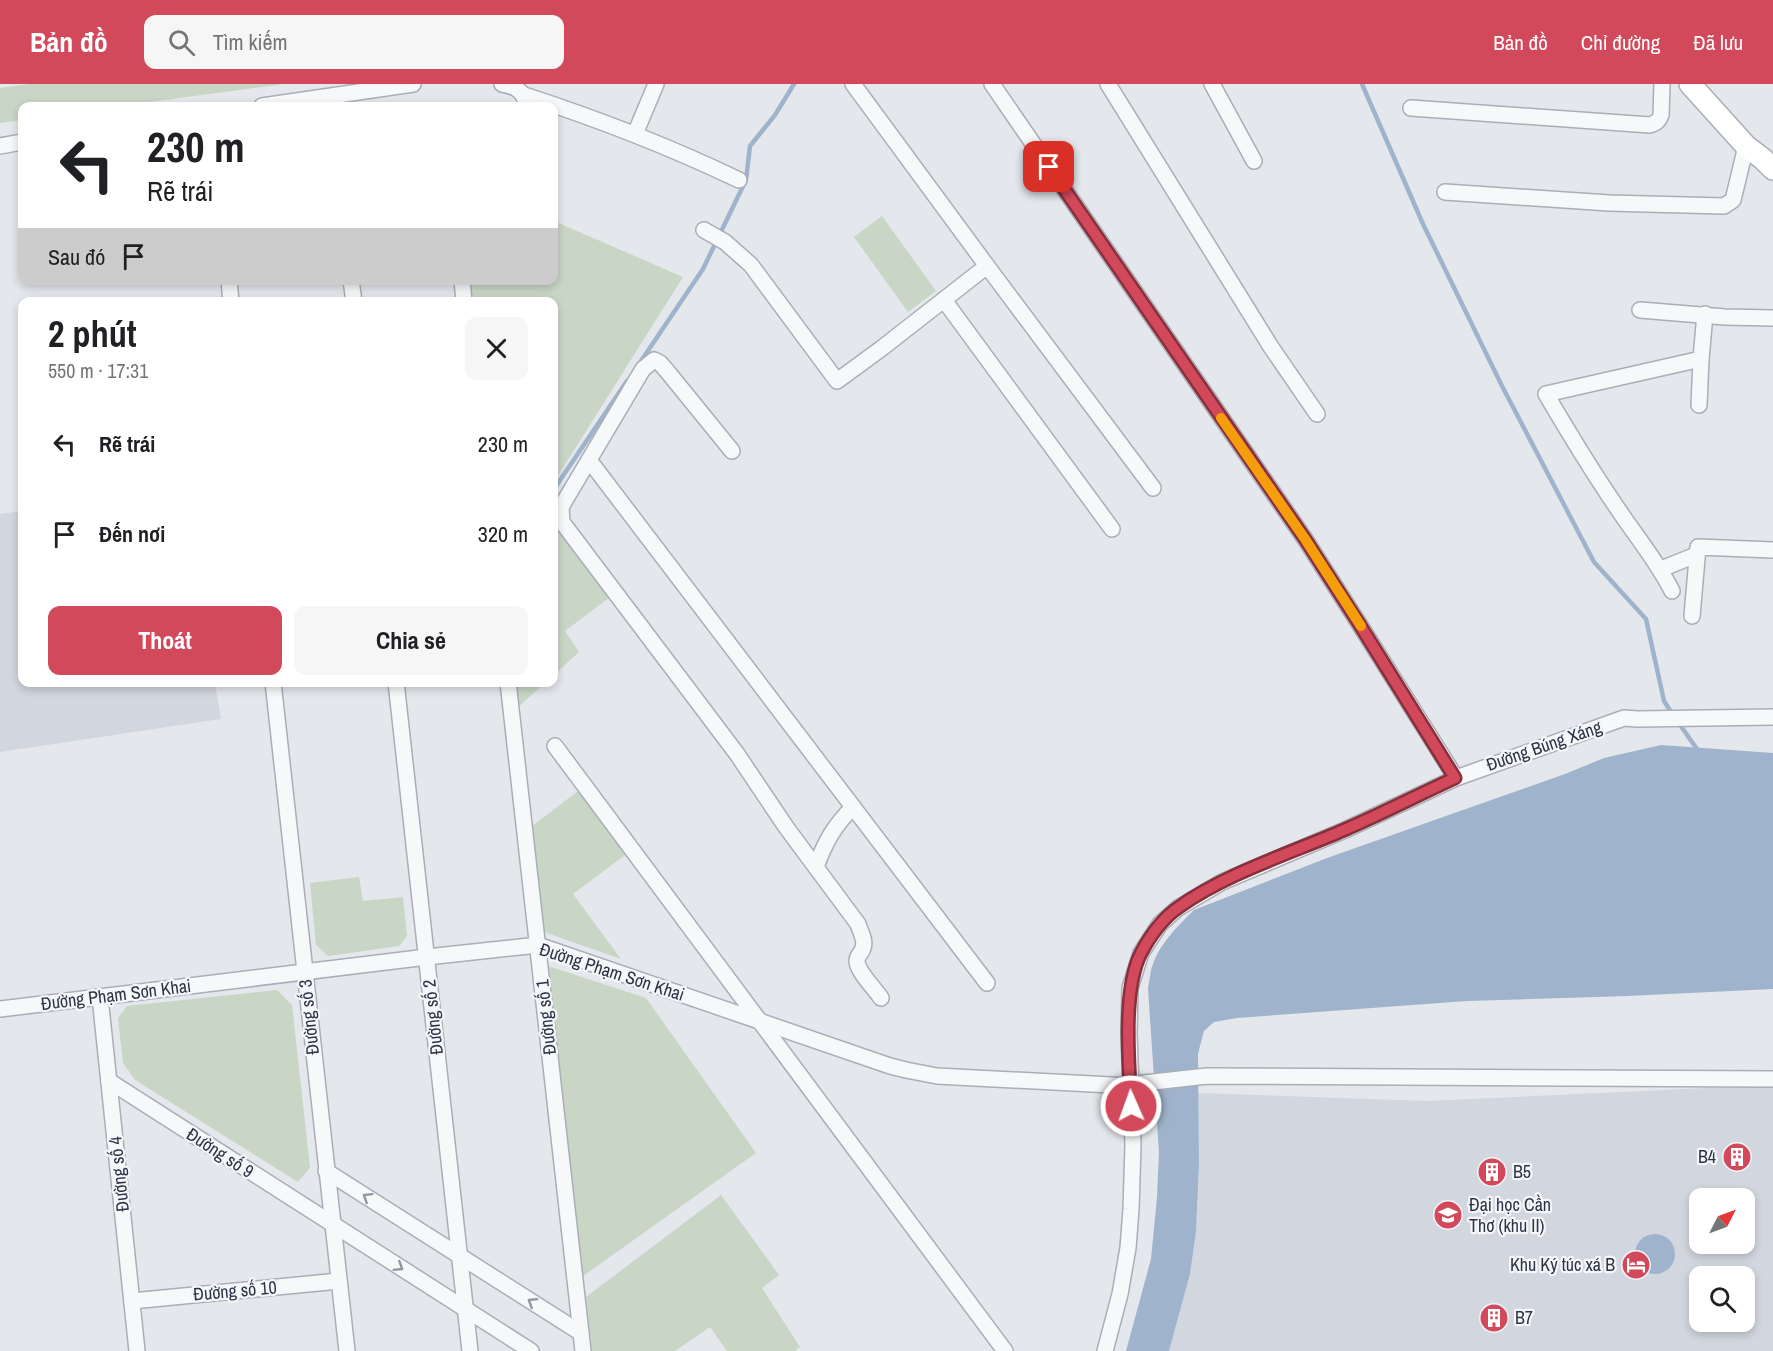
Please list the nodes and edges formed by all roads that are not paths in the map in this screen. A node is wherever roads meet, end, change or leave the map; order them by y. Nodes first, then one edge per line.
1 (412, 84) edge
2 (502, 84) edge
3 (656, 84) edge
4 (853, 84) edge
5 (992, 84) edge
6 (1108, 84) edge
7 (1212, 84) edge
8 (1662, 84) edge
9 (1690, 84) edge
10 (525, 101) edge
11 (289, 102) edge
12 (1411, 108) dead end
13 (558, 109) edge
14 (635, 134) junction
15 (18, 143) edge
16 (0, 146) edge
17 (1746, 146) junction
18 (1254, 161) dead end
19 (1773, 169) edge
20 (739, 180) dead end
21 (1445, 192) dead end
22 (704, 230) dead end
23 (987, 266) junction
24 (944, 300) junction
25 (1640, 310) dead end
26 (1705, 314) junction
27 (1773, 318) edge
28 (1701, 359) junction
29 (1699, 405) dead end
30 (1317, 414) dead end
31 (732, 451) dead end
32 (589, 460) junction
33 (1153, 488) dead end
34 (1112, 529) dead end
35 (1773, 550) edge
36 (1696, 555) junction
37 (1661, 569) junction
38 (1672, 591) dead end
39 (1692, 616) dead end
40 (274, 687) edge
41 (397, 687) edge
42 (509, 687) edge
43 (1773, 717) edge
44 (555, 746) dead end
45 (1455, 778) junction
46 (853, 807) junction
47 (816, 867) junction
48 (538, 945) junction
49 (427, 957) junction
50 (304, 972) junction
51 (987, 983) dead end
52 (100, 997) junction
53 (881, 998) dead end
54 (0, 1009) edge
55 (759, 1021) junction
56 (1773, 1079) edge
57 (109, 1081) junction
58 (1137, 1085) junction
59 (326, 1171) junction
60 (332, 1224) junction
61 (460, 1255) junction
62 (339, 1281) junction
63 (132, 1301) junction
64 (466, 1309) junction
65 (581, 1333) junction
66 (137, 1351) edge
67 (347, 1351) edge
68 (470, 1351) edge
69 (531, 1351) edge
70 (584, 1351) edge
71 (1005, 1351) edge
72 (1105, 1351) edge

1 - 11 street
2 - 10 street
3 - 14 street
4 - 23 street
5 - 45 street
6 - 30 street
7 - 18 street
8 - 12 street
9 - 17 street
13 - 14 street
14 - 20 street
15 - 16 street
17 - 19 street
17 - 21 street
22 - 24 street
23 - 24 street
23 - 33 street
24 - 34 street
25 - 26 street
26 - 27 street
26 - 28 street
28 - 29 street
28 - 37 street
31 - 32 street
32 - 46 street
32 - 47 street
35 - 36 street
36 - 37 street
36 - 39 street
37 - 38 street
40 - 50 street, Đường số 3
41 - 49 street, Đường số 2
42 - 48 street, Đường số 1
43 - 45 street, Đường Búng Xáng
44 - 55 street
45 - 58 street, Đường Búng Xáng
46 - 47 street
46 - 51 street
47 - 53 street
48 - 49 street, Đường Phạm Sơn Khai
48 - 55 street, Đường Phạm Sơn Khai
48 - 65 street, Đường số 1
49 - 50 street, Đường Phạm Sơn Khai
49 - 61 street, Đường số 2
50 - 52 street, Đường Phạm Sơn Khai
50 - 59 street, Đường số 3
52 - 54 street, Đường Phạm Sơn Khai
52 - 57 street, Đường số 4
55 - 58 street, Đường Phạm Sơn Khai
55 - 71 street
56 - 58 street, Đường Phạm Sơn Khai
57 - 60 street, Đường số 9
57 - 63 street, Đường số 4
58 - 72 street, Đường Búng Xáng
59 - 60 street, Đường số 3
61 -> 59 street
60 - 62 street, Đường số 3
60 -> 64 street, Đường số 9
61 - 64 street, Đường số 2
65 -> 61 street
62 - 63 street, Đường số 10
62 - 67 street, Đường số 3
63 - 66 street, Đường số 4
64 - 68 street, Đường số 2
64 - 69 street, Đường số 9
65 - 70 street, Đường số 1

